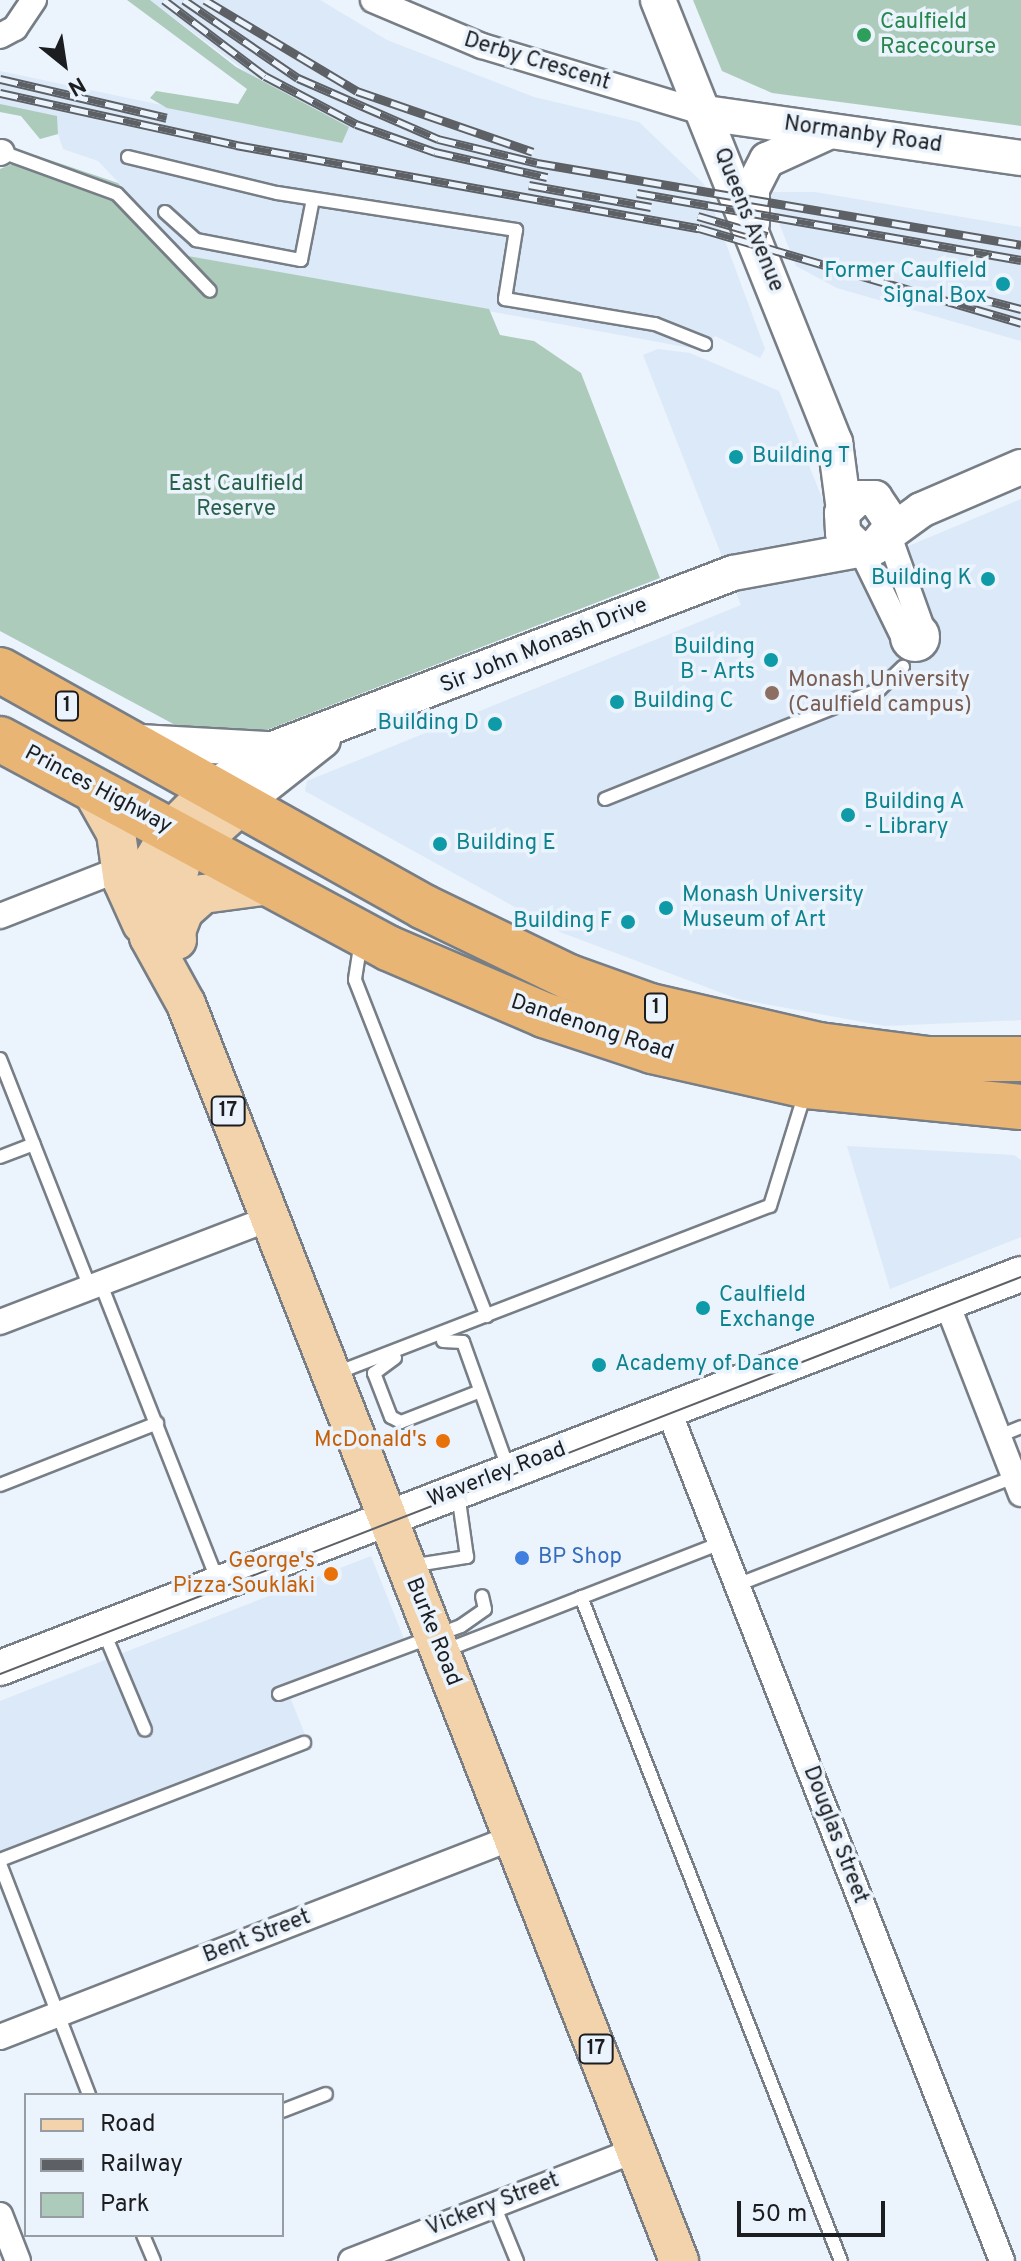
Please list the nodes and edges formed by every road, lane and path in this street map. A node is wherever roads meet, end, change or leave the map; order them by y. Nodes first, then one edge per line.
1 (34, 0) edge
2 (373, 0) edge
3 (658, 0) edge
4 (0, 36) edge
5 (705, 113) junction
6 (837, 132) junction
7 (1, 152) edge
8 (128, 157) dead end
9 (1021, 158) edge
10 (313, 199) junction
11 (165, 212) dead end
12 (755, 240) junction
13 (210, 291) dead end
14 (705, 344) dead end
15 (1021, 467) edge
16 (975, 485) junction
17 (860, 505) junction
18 (874, 541) junction
19 (758, 566) junction
20 (913, 632) dead end
21 (903, 667) dead end
22 (0, 670) edge
23 (333, 732) junction
24 (0, 739) edge
25 (135, 741) junction
26 (274, 749) junction
27 (90, 787) junction
28 (228, 796) junction
29 (605, 799) dead end
30 (184, 836) junction
31 (120, 869) junction
32 (270, 885) junction
33 (0, 916) edge
34 (363, 934) junction
35 (162, 936) junction
36 (0, 1059) edge
37 (1021, 1059) edge
38 (807, 1086) junction
39 (1021, 1107) edge
40 (34, 1144) junction
41 (0, 1157) edge
42 (271, 1218) junction
43 (1012, 1273) edge
44 (95, 1285) junction
45 (946, 1301) junction
46 (487, 1316) junction
47 (0, 1322) edge
48 (333, 1375) junction
49 (478, 1392) junction
50 (668, 1409) junction
51 (157, 1423) junction
52 (1010, 1432) edge
53 (509, 1471) junction
54 (0, 1485) edge
55 (1018, 1485) edge
56 (458, 1490) junction
57 (388, 1517) junction
58 (721, 1543) junction
59 (407, 1566) junction
60 (219, 1583) junction
61 (737, 1585) junction
62 (482, 1596) dead end
63 (581, 1597) junction
64 (103, 1628) junction
65 (438, 1643) junction
66 (0, 1668) edge
67 (279, 1694) dead end
68 (145, 1730) dead end
69 (304, 1743) dead end
70 (514, 1837) junction
71 (0, 1862) edge
72 (59, 2014) junction
73 (0, 2037) edge
74 (88, 2093) edge
75 (326, 2094) dead end
76 (284, 2110) edge
77 (636, 2150) junction
78 (494, 2205) junction
79 (0, 2215) edge
80 (144, 2237) edge
81 (18, 2261) edge
82 (154, 2261) edge
83 (351, 2261) edge
84 (517, 2261) edge
85 (679, 2261) edge
86 (841, 2261) edge
87 (1002, 2261) edge

1 - 4 street
2 - 5 street, Derby Crescent
3 - 5 street, Queens Avenue
5 - 6 street, Normanby Road
5 - 12 street, Queens Avenue
6 - 9 street, Normanby Road
6 - 12 street
7 - 13 lane
8 - 10 lane
10 - 11 lane
10 - 14 lane
12 - 17 street, Queens Avenue
15 - 16 street, Sir John Monash Drive
16 - 17 street, Sir John Monash Drive
16 - 18 street, Sir John Monash Drive
17 - 18 street
17 - 18 street
17 - 19 street, Sir John Monash Drive
18 - 19 street, Sir John Monash Drive
18 - 20 street
19 - 23 street, Sir John Monash Drive
21 - 29 lane
22 - 25 highway, 1
23 - 26 street, Sir John Monash Drive
23 - 28 street, Sir John Monash Drive
24 - 27 highway, Princes Highway / 1
25 - 26 street
25 - 28 highway, 1
26 - 28 street, Sir John Monash Drive
27 - 30 highway, Princes Highway / 1
27 - 31 main road, 17
28 - 30 main road, Burke Road / 17
28 - 37 highway, Dandenong Road / 1
30 - 32 highway, Dandenong Road / 1
30 - 35 main road, Burke Road / 17
31 - 33 street
31 - 35 main road, 17
32 - 34 highway, Dandenong Road / 1
32 - 35 main road
34 - 38 highway, Dandenong Road / 1
34 - 46 lane
35 - 42 main road, Burke Road / 17
36 - 40 lane
38 - 39 highway, Dandenong Road / 1
38 - 46 lane
40 - 41 lane
40 - 44 lane
42 - 44 street
42 - 48 main road, Burke Road / 17
43 - 45 street, Waverley Road
44 - 47 street
44 - 51 lane
45 - 50 street, Waverley Road
45 - 52 street
46 - 48 lane
48 - 57 main road, Burke Road / 17
49 - 49 lane
49 - 53 lane
50 - 53 street, Waverley Road
50 - 58 street, Douglas Street
51 - 54 lane
51 - 60 lane
52 - 55 street
53 - 56 street, Waverley Road
55 - 61 lane
56 - 57 street, Waverley Road
56 - 59 lane
57 - 59 main road, Burke Road / 17
57 - 60 street, Waverley Road
58 - 61 street, Douglas Street
58 - 63 lane
59 - 65 main road, Burke Road / 17
60 - 64 street, Waverley Road
61 - 87 street, Douglas Street
62 - 65 lane
63 - 65 lane
63 - 86 lane
64 - 66 street, Waverley Road
64 - 68 lane
65 - 67 lane
65 - 70 main road, Burke Road / 17
69 - 71 lane
70 - 72 street, Bent Street
70 - 77 main road, Burke Road / 17
71 - 72 lane
72 - 73 street, Bent Street
72 - 74 lane
75 - 76 lane
77 - 78 street, Vickery Street
77 - 85 main road, Burke Road / 17
78 - 83 street, Vickery Street
78 - 84 lane
79 - 81 street
80 - 82 lane

